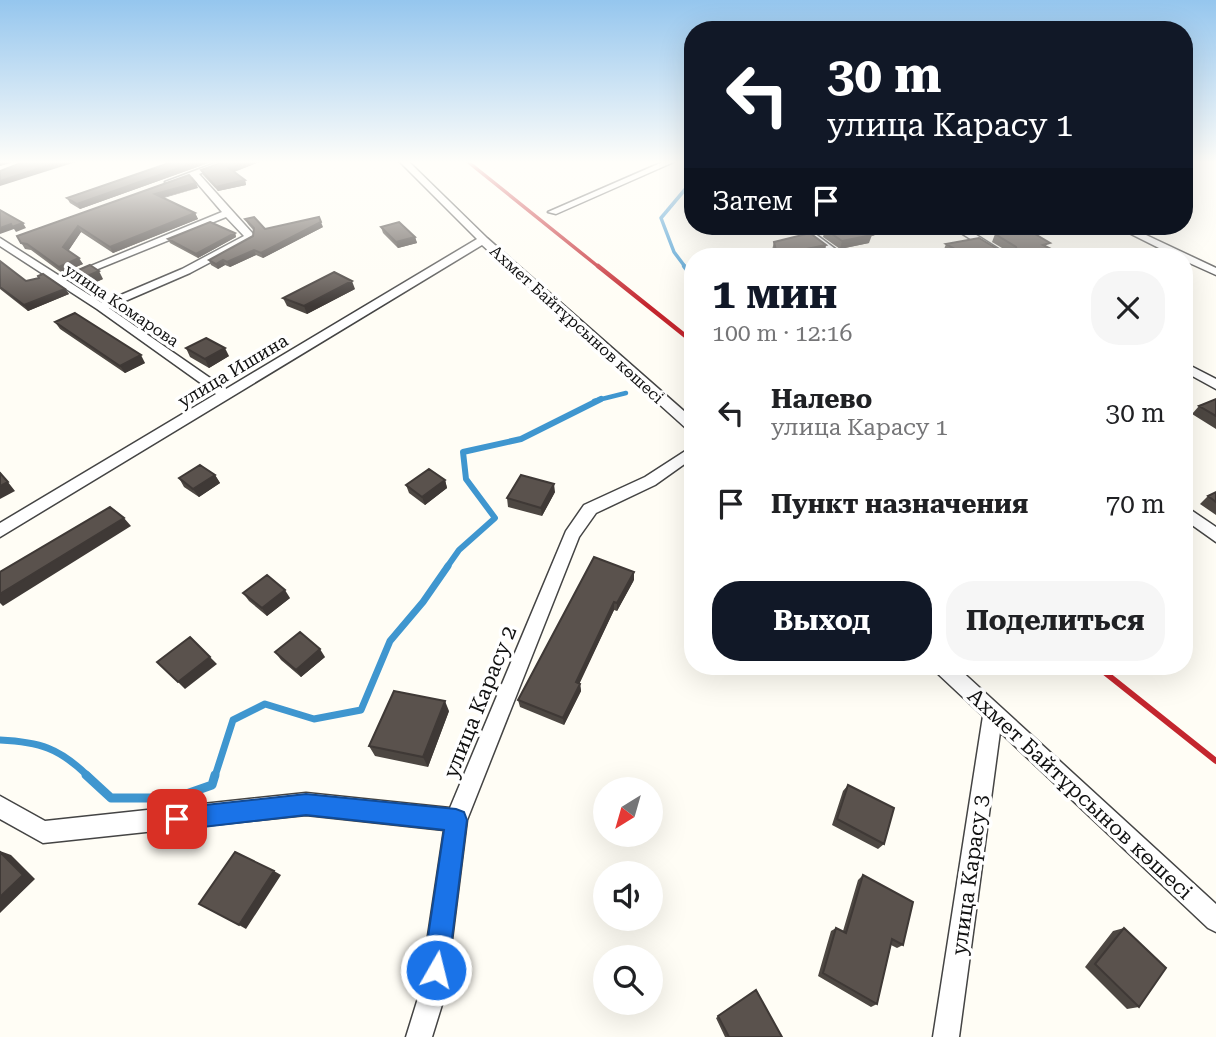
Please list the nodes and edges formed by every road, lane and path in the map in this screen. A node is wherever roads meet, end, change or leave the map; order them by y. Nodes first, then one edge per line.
1 (225, 209) edge
2 (452, 209) edge
3 (559, 209) edge
4 (553, 212) dead end
5 (228, 213) junction
6 (810, 235) edge
7 (970, 235) edge
8 (1139, 235) edge
9 (15, 238) edge
10 (483, 240) junction
11 (1, 242) edge
12 (828, 248) edge
13 (991, 248) edge
14 (1166, 248) edge
15 (1193, 261) edge
16 (1216, 272) edge
17 (58, 281) junction
18 (101, 307) junction
19 (1193, 371) edge
20 (1216, 385) edge
21 (226, 395) junction
22 (684, 419) edge
23 (684, 457) edge
24 (1193, 518) edge
25 (0, 531) edge
26 (1216, 536) edge
27 (953, 675) edge
28 (993, 713) junction
29 (0, 807) edge
30 (456, 820) junction
31 (1216, 920) edge
32 (419, 1037) edge
33 (946, 1037) edge

1 - 5 street
2 - 10 street, Ахмет Байтұрсынов көшесі
3 - 4 street
5 - 17 street
5 - 18 street
6 - 12 street
7 - 13 street
8 - 14 street
9 - 11 street
10 - 21 street, улица Ишина
10 - 22 street, Ахмет Байтұрсынов көшесі
11 - 17 street, улица Комарова
15 - 16 street
17 - 18 street, улица Комарова
18 - 21 street, улица Комарова
19 - 20 street
21 - 25 street, улица Ишина
23 - 30 street, улица Карасу 2
24 - 26 street
27 - 28 street, Ахмет Байтұрсынов көшесі
28 - 31 street, Ахмет Байтұрсынов көшесі
28 - 33 street, улица Карасу 3
29 - 30 street
30 - 32 street, улица Карасу 2

